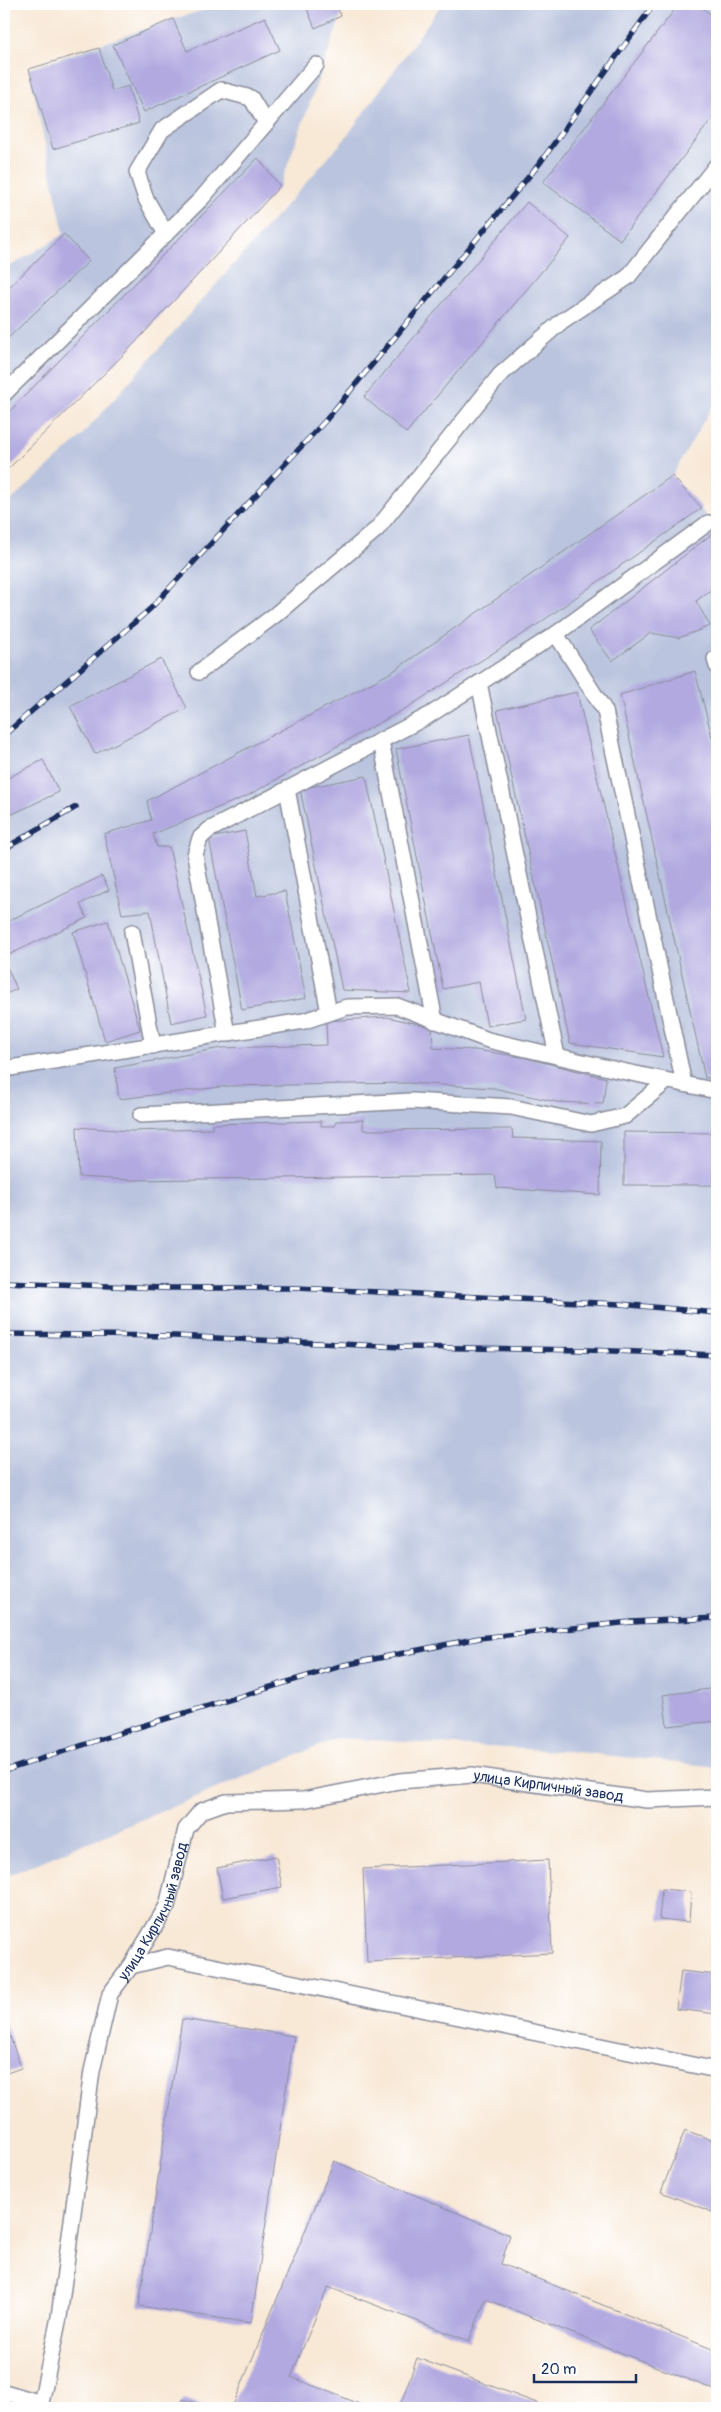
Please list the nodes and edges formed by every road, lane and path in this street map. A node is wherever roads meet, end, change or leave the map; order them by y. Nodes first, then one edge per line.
1 (316, 65) dead end
2 (266, 123) junction
3 (717, 166) edge
4 (166, 234) junction
5 (4, 394) edge
6 (708, 523) dead end
7 (556, 634) junction
8 (199, 672) dead end
9 (480, 683) junction
10 (381, 741) junction
11 (287, 789) junction
12 (132, 932) dead end
13 (329, 1013) junction
14 (435, 1021) junction
15 (226, 1034) junction
16 (153, 1046) junction
17 (557, 1056) junction
18 (4, 1068) edge
19 (667, 1081) junction
20 (684, 1084) junction
21 (717, 1091) edge
22 (141, 1115) dead end
23 (717, 1797) edge
24 (131, 1966) junction
25 (717, 2070) edge
26 (4, 2392) edge
27 (41, 2405) edge

1 - 2 lane
2 - 4 lane
2 - 4 lane
3 - 8 lane
4 - 5 lane
6 - 7 lane
7 - 9 lane
7 - 20 lane
9 - 10 lane
9 - 17 lane
10 - 11 lane
10 - 14 lane
11 - 13 lane
11 - 15 lane
12 - 16 lane
13 - 14 lane
13 - 15 lane
14 - 17 lane
15 - 16 lane
16 - 18 lane
17 - 19 lane
19 - 20 lane
19 - 22 lane
20 - 21 lane
23 - 24 lane, улица Кирпичный завод
24 - 25 lane
24 - 27 lane, улица Кирпичный завод
26 - 27 lane

